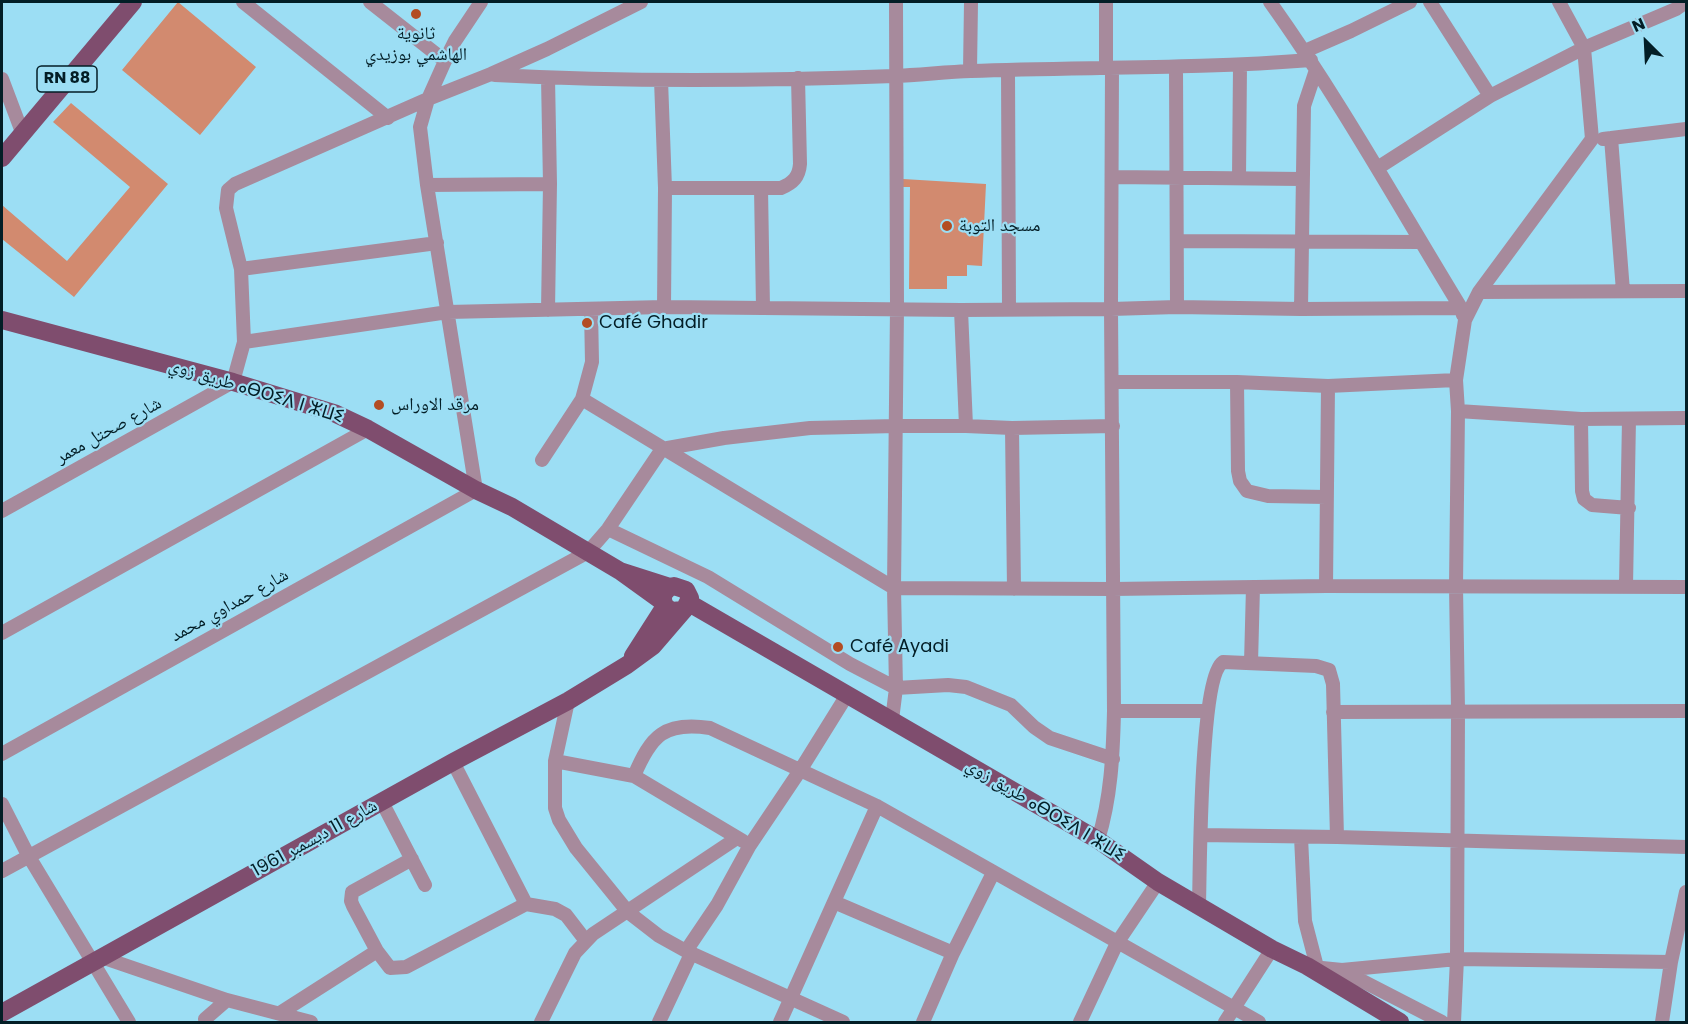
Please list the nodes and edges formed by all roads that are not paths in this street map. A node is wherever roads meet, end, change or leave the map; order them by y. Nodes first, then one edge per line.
1 (243, 2) edge
2 (370, 2) edge
3 (481, 2) edge
4 (641, 2) edge
5 (896, 2) edge
6 (971, 2) edge
7 (1106, 2) edge
8 (1269, 2) edge
9 (1410, 2) edge
10 (1430, 2) edge
11 (1559, 2) edge
12 (130, 3) edge
13 (1683, 6) edge
14 (1584, 48) junction
15 (445, 61) junction
16 (1311, 61) junction
17 (1240, 66) junction
18 (1176, 67) junction
19 (1109, 68) junction
20 (1008, 70) junction
21 (970, 71) junction
22 (491, 74) junction
23 (896, 76) junction
24 (548, 78) junction
25 (798, 78) junction
26 (2, 79) edge
27 (661, 80) junction
28 (1490, 96) junction
29 (428, 99) junction
30 (388, 118) junction
31 (1686, 129) edge
32 (22, 132) junction
33 (1611, 138) junction
34 (1592, 140) junction
35 (2, 158) edge
36 (1378, 167) junction
37 (1112, 177) junction
38 (1176, 177) junction
39 (1239, 178) junction
40 (1302, 179) junction
41 (550, 184) junction
42 (426, 185) junction
43 (665, 188) junction
44 (761, 188) junction
45 (1177, 241) junction
46 (1301, 241) junction
47 (1421, 242) junction
48 (437, 243) junction
49 (241, 269) junction
50 (1623, 291) junction
51 (1686, 291) edge
52 (1479, 292) junction
53 (1177, 307) junction
54 (664, 308) junction
55 (764, 308) junction
56 (897, 308) junction
57 (1009, 309) junction
58 (1111, 309) junction
59 (1301, 309) junction
60 (548, 310) junction
61 (591, 310) junction
62 (961, 310) junction
63 (448, 312) junction
64 (1463, 314) junction
65 (2, 320) edge
66 (244, 342) junction
67 (1456, 380) junction
68 (233, 382) junction
69 (1112, 382) junction
70 (1237, 382) junction
71 (1328, 386) junction
72 (582, 399) junction
73 (1458, 411) junction
74 (1686, 418) edge
75 (1581, 419) junction
76 (1629, 419) junction
77 (896, 426) junction
78 (966, 426) junction
79 (1113, 426) junction
80 (1012, 428) junction
81 (368, 429) junction
82 (662, 449) junction
83 (542, 460) dead end
84 (476, 490) junction
85 (1326, 497) junction
86 (1629, 508) junction
87 (2, 511) edge
88 (608, 528) junction
89 (588, 552) junction
90 (1326, 586) junction
91 (1456, 586) junction
92 (1626, 586) junction
93 (1252, 587) junction
94 (1686, 587) edge
95 (894, 588) junction
96 (1014, 589) junction
97 (1113, 589) junction
98 (666, 598) junction
99 (686, 606) junction
100 (2, 633) edge
101 (1251, 663) junction
102 (627, 665) junction
103 (896, 688) junction
104 (847, 694) junction
105 (568, 700) junction
106 (1458, 710) junction
107 (1114, 711) junction
108 (1207, 711) junction
109 (1686, 711) edge
110 (1334, 712) junction
111 (892, 720) junction
112 (2, 754) edge
113 (1113, 759) junction
114 (555, 761) junction
115 (453, 762) junction
116 (801, 769) junction
117 (634, 776) junction
118 (382, 802) junction
119 (2, 804) edge
120 (877, 806) junction
121 (1201, 835) junction
122 (1301, 837) junction
123 (1337, 837) junction
124 (737, 838) junction
125 (1098, 840) junction
126 (1458, 842) junction
127 (750, 845) junction
128 (1686, 847) edge
129 (28, 855) junction
130 (412, 859) junction
131 (2, 871) edge
132 (993, 873) junction
133 (1158, 882) junction
134 (425, 885) dead end
135 (1686, 892) edge
136 (834, 902) junction
137 (526, 904) junction
138 (1199, 905) junction
139 (628, 912) junction
140 (586, 941) junction
141 (1117, 943) junction
142 (1272, 949) junction
143 (377, 951) junction
144 (688, 953) junction
145 (953, 953) junction
146 (1457, 959) junction
147 (97, 960) junction
148 (1671, 962) junction
149 (1312, 967) junction
150 (1342, 970) junction
151 (790, 999) junction
152 (226, 1000) junction
153 (1233, 1007) junction
154 (2, 1013) edge
155 (280, 1013) junction
156 (203, 1021) edge
157 (1398, 1022) edge
158 (129, 1023) edge
159 (311, 1023) edge
160 (542, 1023) edge
161 (659, 1023) edge
162 (780, 1023) edge
163 (843, 1023) edge
164 (923, 1023) edge
165 (1080, 1023) edge
166 (1225, 1023) edge
167 (1259, 1023) edge
168 (1442, 1023) edge
169 (1454, 1023) edge
170 (1662, 1023) edge

1 - 30 street
2 - 15 street
3 - 15 street
4 - 22 street
5 - 23 street
6 - 21 street
7 - 19 street
8 - 16 street
9 - 16 street
10 - 28 street
11 - 14 street
12 - 32 main road, RN 88
13 - 14 street
14 - 28 street
14 - 34 street
15 - 29 street
16 - 17 street
16 - 36 street
16 - 40 street
17 - 18 street
17 - 39 street
18 - 19 street
18 - 38 street
19 - 20 street
19 - 37 street
20 - 21 street
20 - 57 street
21 - 23 street
22 - 24 street
22 - 29 street
23 - 25 street
23 - 56 street
24 - 27 street
24 - 41 street
25 - 27 street
25 - 44 street
26 - 32 street
27 - 43 street
28 - 36 street
29 - 30 street
29 - 42 street
30 - 49 street
31 - 33 street
32 - 35 main road, RN 88
33 - 34 street
33 - 50 street
34 - 52 street
36 - 47 street
37 - 38 street
37 - 58 street
38 - 39 street
38 - 45 street
39 - 40 street
40 - 46 street
41 - 42 street
41 - 60 street
42 - 48 street
43 - 44 street
43 - 54 street
44 - 55 street
45 - 46 street
45 - 53 street
46 - 47 street
46 - 59 street
47 - 64 street
48 - 49 street
48 - 63 street
49 - 66 street
50 - 51 street
50 - 52 street
52 - 64 street
53 - 58 street
53 - 59 street
54 - 55 street
54 - 61 street
55 - 56 street
56 - 62 street
56 - 77 street
57 - 58 street
57 - 62 street
58 - 69 street
59 - 64 street
60 - 61 street
60 - 63 street
61 - 72 street
62 - 78 street
63 - 66 street
63 - 84 street
64 - 67 street
65 - 68 main road, طريق زوي ⴰⴱⵔⵉⴷ ⵏ ⵣⵡⵉ
66 - 68 street
67 - 71 street
67 - 73 street
68 - 81 main road, طريق زوي ⴰⴱⵔⵉⴷ ⵏ ⵣⵡⵉ
68 - 87 street, شارع صحتل معمر
69 - 70 street
69 - 79 street
70 - 71 street
70 - 85 street
71 - 85 street
72 - 82 street
72 - 83 street
73 - 75 street
73 - 91 street
74 - 76 street
75 - 76 street
75 - 86 street
76 - 86 street
77 - 78 street
77 - 82 street
77 - 95 street
78 - 80 street
79 - 80 street
79 - 97 street
80 - 96 street
81 - 84 main road, طريق زوي ⴰⴱⵔⵉⴷ ⵏ ⵣⵡⵉ
81 - 100 street
82 - 88 street
82 - 95 street
84 - 89 main road, طريق زوي ⴰⴱⵔⵉⴷ ⵏ ⵣⵡⵉ
84 - 112 street, شارع حمداوي محمد
85 - 90 street
86 - 92 street
88 - 89 street
88 - 103 street
89 - 98 main road, طريق زوي ⴰⴱⵔⵉⴷ ⵏ ⵣⵡⵉ
89 - 129 street
90 - 91 street
90 - 93 street
91 - 92 street
91 - 106 street
92 - 94 street
93 - 97 street
93 - 101 street
95 - 96 street
95 - 103 street
96 - 97 street
97 - 107 street
98 - 99 main road, طريق زوي ⴰⴱⵔⵉⴷ ⵏ ⵣⵡⵉ
98 - 102 main road
99 - 102 main road, شارع 11 ديسمبر 1961
99 - 104 main road, طريق زوي ⴰⴱⵔⵉⴷ ⵏ ⵣⵡⵉ
101 - 108 street
101 - 110 street
102 - 105 main road, شارع 11 ديسمبر 1961
103 - 111 street
103 - 113 street
104 - 111 main road, طريق زوي ⴰⴱⵔⵉⴷ ⵏ ⵣⵡⵉ
104 - 116 street
105 - 114 street
105 - 115 main road, شارع 11 ديسمبر 1961
106 - 109 street
106 - 110 street
106 - 126 street
107 - 108 street
107 - 113 street
108 - 121 street
110 - 123 street
111 - 125 main road, طريق زوي ⴰⴱⵔⵉⴷ ⵏ ⵣⵡⵉ
113 - 125 street
114 - 117 street
114 - 139 street
115 - 118 main road, شارع 11 ديسمبر 1961
115 - 137 street
116 - 117 street
116 - 120 street
116 - 127 street
117 - 124 street
118 - 130 street
118 - 147 main road, شارع 11 ديسمبر 1961
119 - 129 street
120 - 132 street
120 - 136 street
121 - 122 street
121 - 138 street
122 - 123 street
122 - 149 street
123 - 126 street
124 - 127 street
124 - 139 street
125 - 133 main road, طريق زوي ⴰⴱⵔⵉⴷ ⵏ ⵣⵡⵉ
126 - 128 street
126 - 146 street
127 - 144 street
129 - 131 street
129 - 147 street
130 - 134 street
130 - 143 street
132 - 141 street
132 - 145 street
133 - 138 main road, طريق زوي ⴰⴱⵔⵉⴷ ⵏ ⵣⵡⵉ
133 - 141 street
135 - 148 street
136 - 145 street
136 - 151 street
137 - 140 street
137 - 143 street
138 - 142 main road, طريق زوي ⴰⴱⵔⵉⴷ ⵏ ⵣⵡⵉ
139 - 140 street
139 - 144 street
140 - 160 street
141 - 153 street
141 - 165 street
142 - 149 main road, طريق زوي ⴰⴱⵔⵉⴷ ⵏ ⵣⵡⵉ
142 - 153 street
143 - 155 street
144 - 151 street
144 - 161 street
145 - 164 street
146 - 148 street
146 - 150 street
146 - 169 street
147 - 152 street
147 - 154 main road, شارع 11 ديسمبر 1961
147 - 158 street
148 - 170 street
149 - 150 street
149 - 157 main road, طريق زوي ⴰⴱⵔⵉⴷ ⵏ ⵣⵡⵉ
150 - 168 street
151 - 162 street
151 - 163 street
152 - 155 street
152 - 156 street
153 - 166 street
153 - 167 street
155 - 159 street

